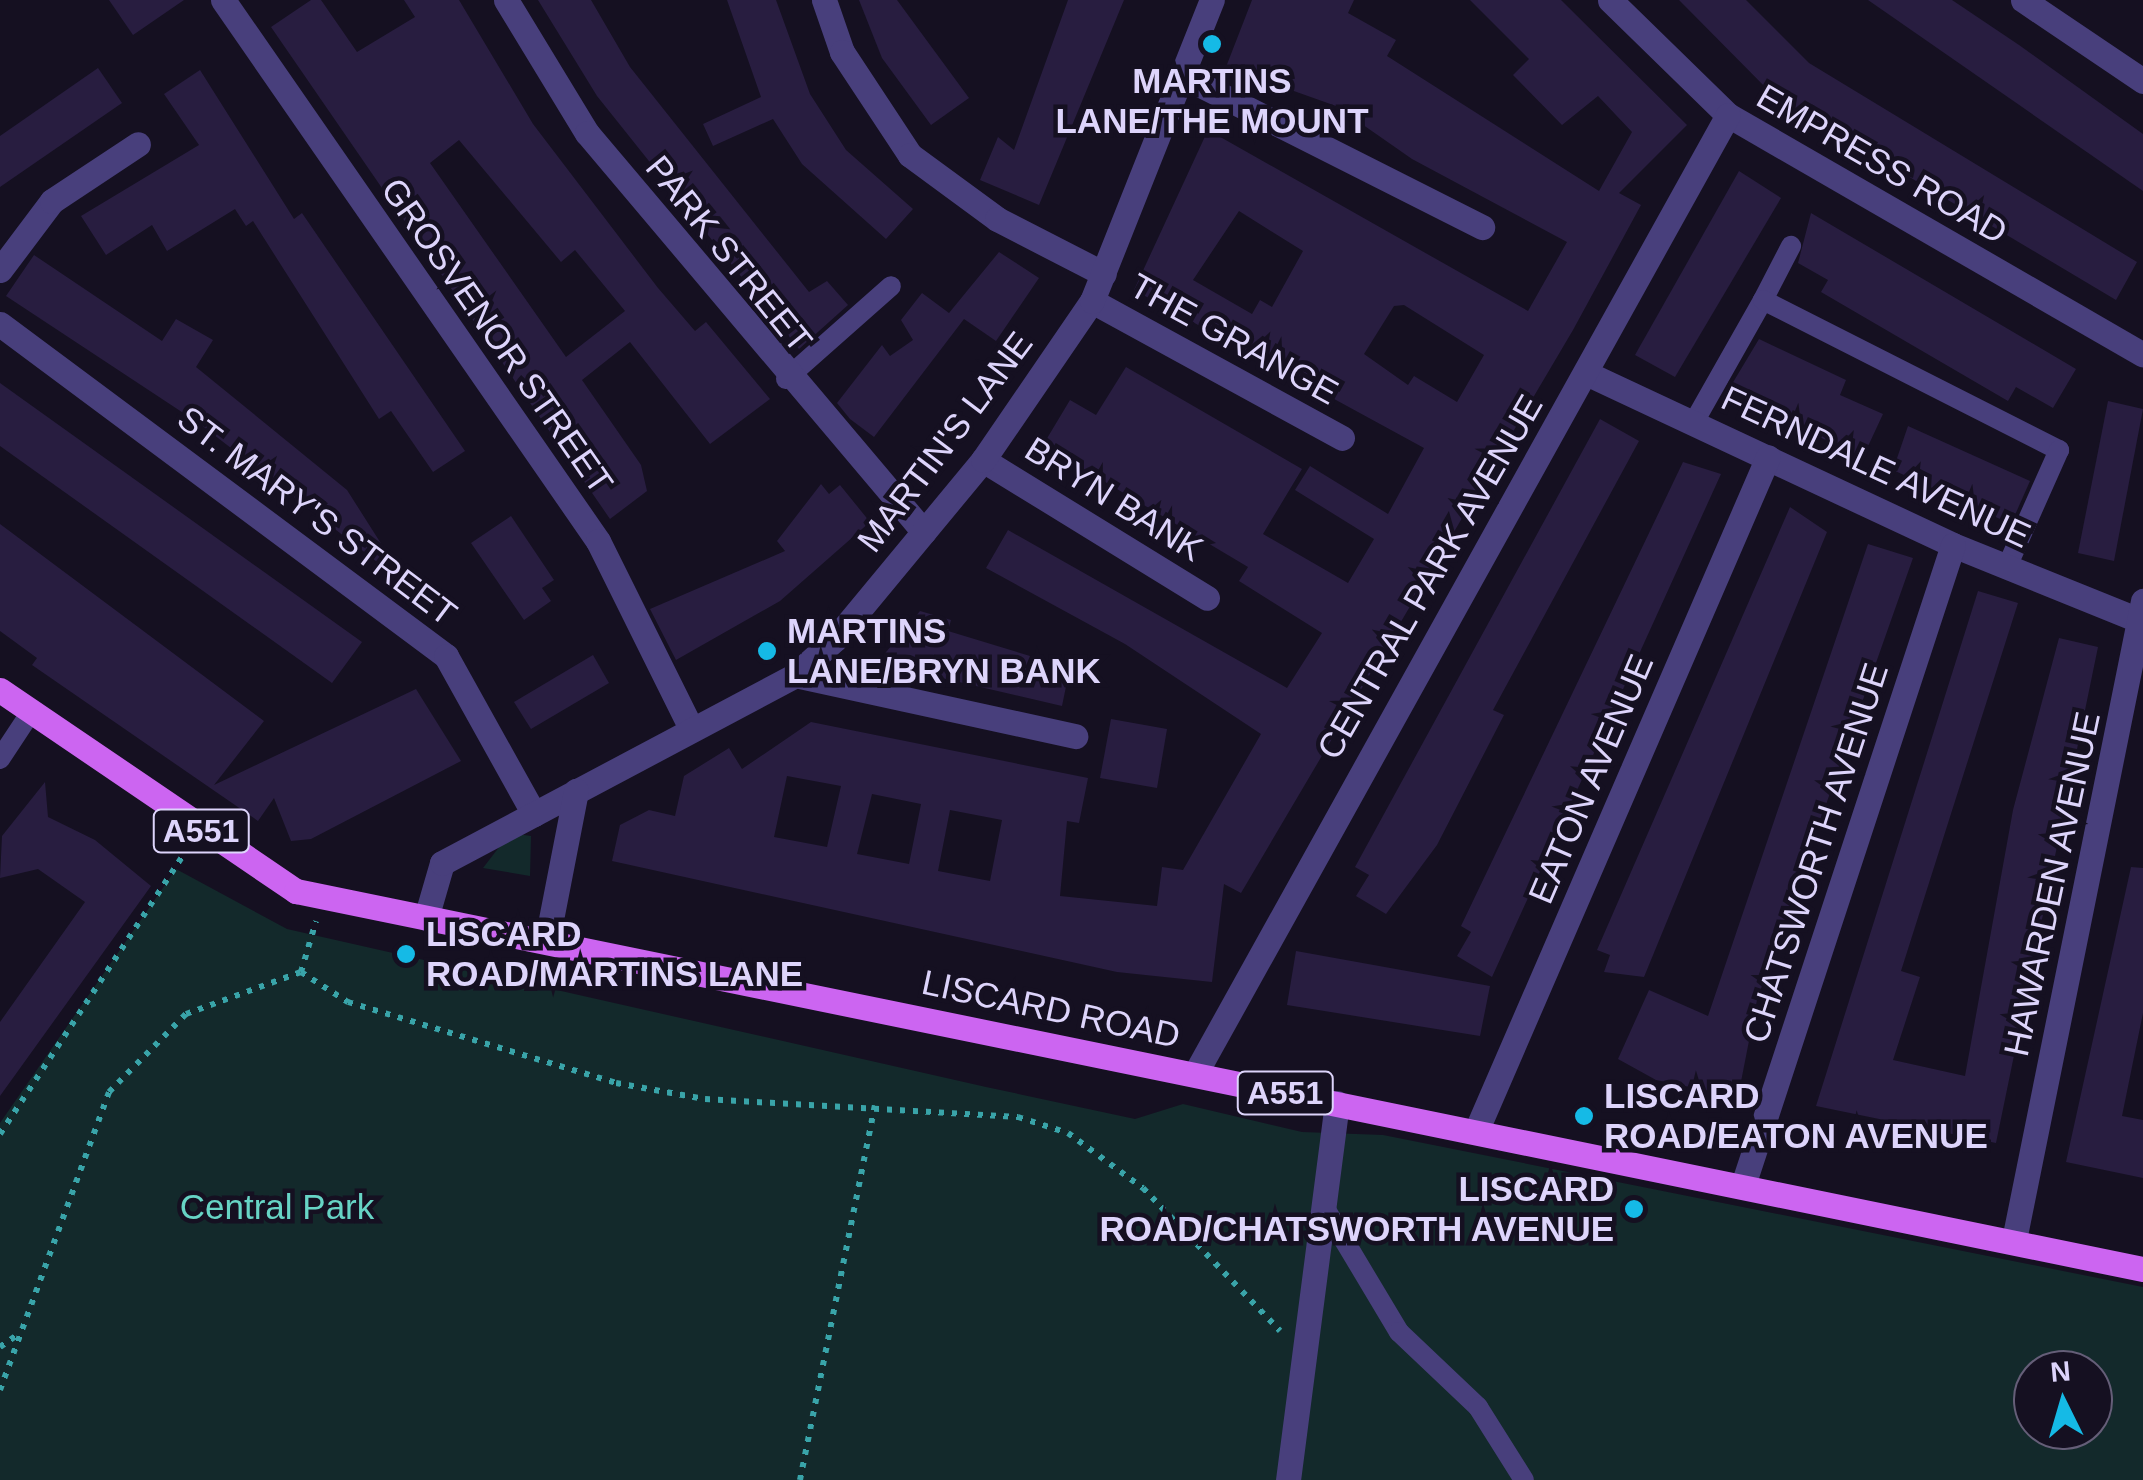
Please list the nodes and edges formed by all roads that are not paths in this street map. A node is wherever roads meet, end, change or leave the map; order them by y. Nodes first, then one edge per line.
1 (223, 0) edge
2 (506, 0) edge
3 (824, 0) edge
4 (1212, 0) edge
5 (1610, 0) edge
6 (2023, 0) edge
7 (1185, 76) junction
8 (2143, 81) edge
9 (1728, 115) junction
10 (138, 144) dead end
11 (1482, 227) dead end
12 (1792, 246) dead end
13 (0, 270) edge
14 (1104, 274) junction
15 (890, 286) dead end
16 (1092, 300) junction
17 (1764, 300) junction
18 (0, 324) edge
19 (2143, 355) edge
20 (1586, 373) junction
21 (786, 379) junction
22 (1694, 422) junction
23 (1342, 438) dead end
24 (1768, 457) junction
25 (983, 460) junction
26 (924, 532) junction
27 (1953, 545) junction
28 (2007, 567) junction
29 (1208, 598) dead end
30 (2141, 610) edge
31 (795, 675) junction
32 (0, 690) edge
33 (31, 712) junction
34 (690, 726) junction
35 (1075, 736) dead end
36 (0, 759) edge
37 (576, 791) junction
38 (534, 814) junction
39 (426, 918) junction
40 (547, 940) junction
41 (1194, 1074) junction
42 (1337, 1103) junction
43 (1478, 1129) junction
44 (1744, 1182) junction
45 (1323, 1206) junction
46 (2014, 1240) junction
47 (2143, 1269) edge
48 (1288, 1480) edge
49 (1524, 1480) edge

1 - 34 street, GROSVENOR STREET
2 - 21 street, PARK STREET
3 - 14 street
4 - 7 street, MARTIN'S LANE
5 - 9 street, EMPRESS ROAD
6 - 8 street
7 - 11 street
7 - 14 street, MARTIN'S LANE
9 - 19 street, EMPRESS ROAD
9 - 20 street, CENTRAL PARK AVENUE
10 - 13 street
12 - 17 lane
14 - 16 street, MARTIN'S LANE
15 - 21 lane
16 - 23 street, THE GRANGE
16 - 25 street, MARTIN'S LANE
17 - 22 lane
17 - 28 lane
18 - 38 street, ST. MARY'S STREET
20 - 22 street, FERNDALE AVENUE
20 - 41 street, CENTRAL PARK AVENUE
21 - 26 street, PARK STREET
22 - 24 street, FERNDALE AVENUE
24 - 27 street, FERNDALE AVENUE
24 - 43 street, EATON AVENUE
25 - 26 street, MARTIN'S LANE
25 - 29 street, BRYN BANK
26 - 31 street, MARTIN'S LANE
27 - 28 street, FERNDALE AVENUE
27 - 44 street, CHATSWORTH AVENUE
28 - 30 street, FERNDALE AVENUE
30 - 46 street, HAWARDEN AVENUE
31 - 34 street, MARTIN'S LANE
31 - 35 street
32 - 33 main road, LISCARD ROAD / A551
33 - 36 lane
33 - 39 main road, LISCARD ROAD / A551
34 - 37 street, MARTIN'S LANE
37 - 38 street, MARTIN'S LANE
37 - 40 street
38 - 39 street, MARTIN'S LANE
39 - 40 main road, LISCARD ROAD / A551
40 - 41 main road, LISCARD ROAD / A551
41 - 42 main road, LISCARD ROAD / A551
42 - 43 main road, LISCARD ROAD / A551
42 - 45 street
43 - 44 main road, LISCARD ROAD / A551
44 - 46 main road, LISCARD ROAD / A551
45 - 48 street
45 - 49 lane
46 - 47 main road, LISCARD ROAD / A551

